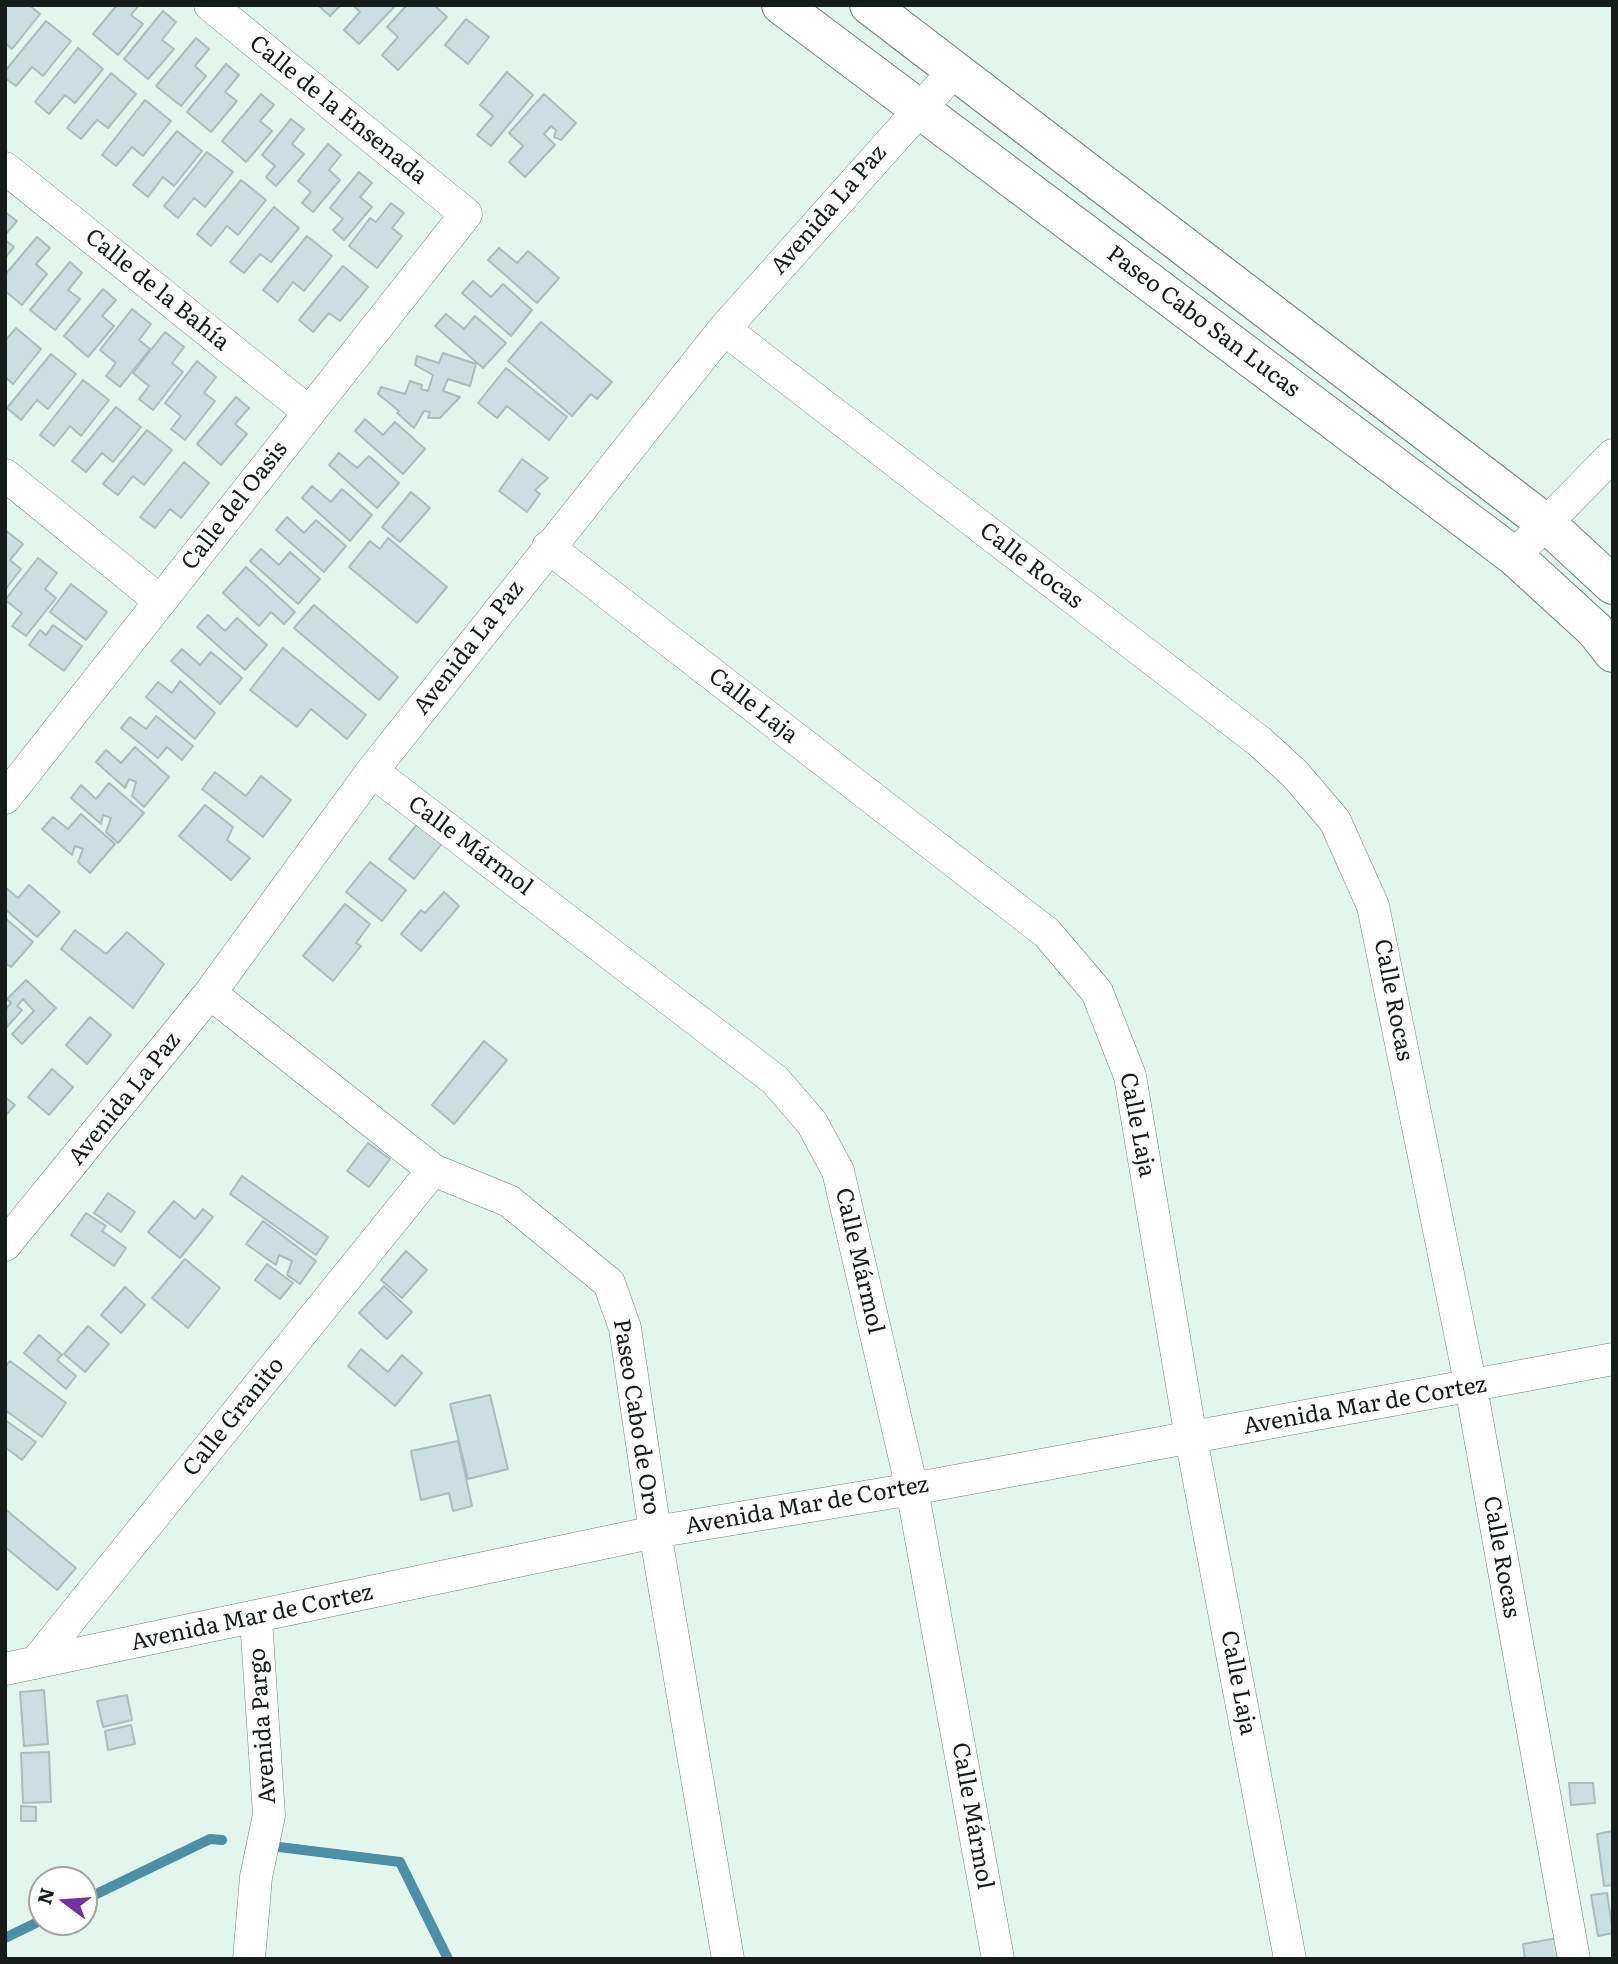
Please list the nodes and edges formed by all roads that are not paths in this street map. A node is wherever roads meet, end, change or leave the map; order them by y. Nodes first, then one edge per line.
1 (210, 5) edge
2 (781, 5) edge
3 (869, 5) edge
4 (955, 69) junction
5 (918, 108) junction
6 (5, 168) edge
7 (466, 214) joint
8 (724, 329) junction
9 (309, 412) junction
10 (1613, 455) edge
11 (5, 475) edge
12 (1548, 525) junction
13 (548, 547) junction
14 (1514, 556) junction
15 (1613, 585) edge
16 (160, 601) junction
17 (1613, 653) edge
18 (372, 771) junction
19 (5, 797) edge
20 (210, 993) junction
21 (433, 1170) junction
22 (5, 1245) edge
23 (1613, 1359) edge
24 (1471, 1387) junction
25 (1191, 1438) junction
26 (912, 1489) junction
27 (655, 1532) junction
28 (256, 1619) junction
29 (20, 1666) edge
30 (249, 1959) edge
31 (727, 1959) edge
32 (998, 1959) edge
33 (1290, 1959) edge
34 (1574, 1959) edge

1 - 7 street, Calle de la Ensenada
2 - 5 street, Paseo Cabo San Lucas
3 - 4 street
4 - 5 street, Avenida La Paz
4 - 12 street
5 - 8 street, Avenida La Paz
5 - 14 street, Paseo Cabo San Lucas
6 - 9 street, Calle de la Bahía
7 - 9 street, Calle del Oasis
8 - 13 street, Avenida La Paz
8 - 24 street, Calle Rocas
9 - 16 street, Calle del Oasis
10 - 12 street
11 - 16 street
12 - 14 street
12 - 15 street
13 - 18 street, Avenida La Paz
13 - 25 street, Calle Laja
14 - 17 street, Paseo Cabo San Lucas
16 - 19 street, Calle del Oasis
18 - 20 street, Avenida La Paz
18 - 26 street, Calle Mármol
20 - 21 street, Paseo Cabo de Oro
20 - 22 street, Avenida La Paz
21 - 27 street, Paseo Cabo de Oro
21 - 29 street, Calle Granito
23 - 24 street, Avenida Mar de Cortez
24 - 25 street, Avenida Mar de Cortez
24 - 34 street, Calle Rocas
25 - 26 street, Avenida Mar de Cortez
25 - 33 street, Calle Laja
26 - 27 street, Avenida Mar de Cortez
26 - 32 street, Calle Mármol
27 - 28 street, Avenida Mar de Cortez
27 - 31 street, Paseo Cabo de Oro
28 - 29 street, Avenida Mar de Cortez
28 - 30 street, Avenida Pargo

